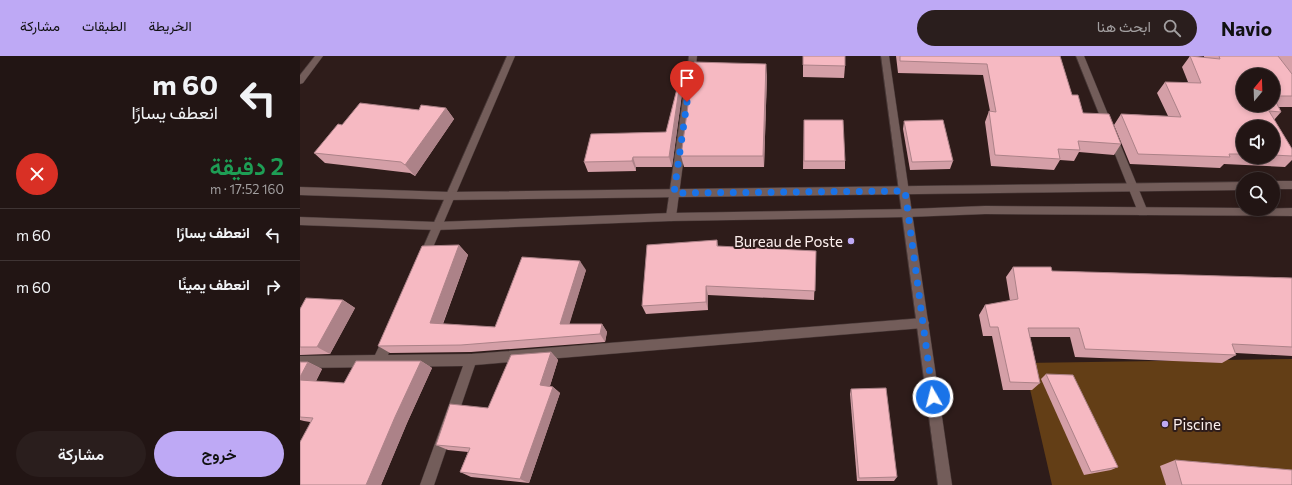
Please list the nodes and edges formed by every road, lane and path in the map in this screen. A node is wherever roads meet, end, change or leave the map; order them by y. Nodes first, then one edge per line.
1 (319, 56) edge
2 (511, 56) edge
3 (693, 56) edge
4 (885, 56) edge
5 (1080, 56) edge
6 (300, 81) edge
7 (1280, 185) edge
8 (1292, 185) edge
9 (1132, 186) junction
10 (1236, 186) edge
11 (300, 191) edge
12 (905, 191) junction
13 (674, 193) junction
14 (449, 196) junction
15 (1143, 212) junction
16 (1292, 212) edge
17 (908, 214) junction
18 (671, 218) junction
19 (300, 221) edge
20 (436, 226) junction
21 (418, 269) edge
22 (923, 323) junction
23 (394, 325) edge
24 (471, 360) junction
25 (379, 361) junction
26 (300, 362) edge
27 (427, 485) edge
28 (945, 485) edge

1 - 6 street
2 - 14 street
3 - 13 street
4 - 12 street
5 - 9 street
7 - 8 street
9 - 10 street
9 - 12 street
9 - 15 street
11 - 14 street
12 - 13 street
12 - 17 street
13 - 14 street
13 - 18 street
14 - 20 street
15 - 16 street
15 - 17 street
17 - 18 street
17 - 22 street
18 - 20 street
19 - 20 street
20 - 21 street
22 - 24 street
22 - 28 street
23 - 25 street
24 - 25 street
24 - 27 street
25 - 26 street

